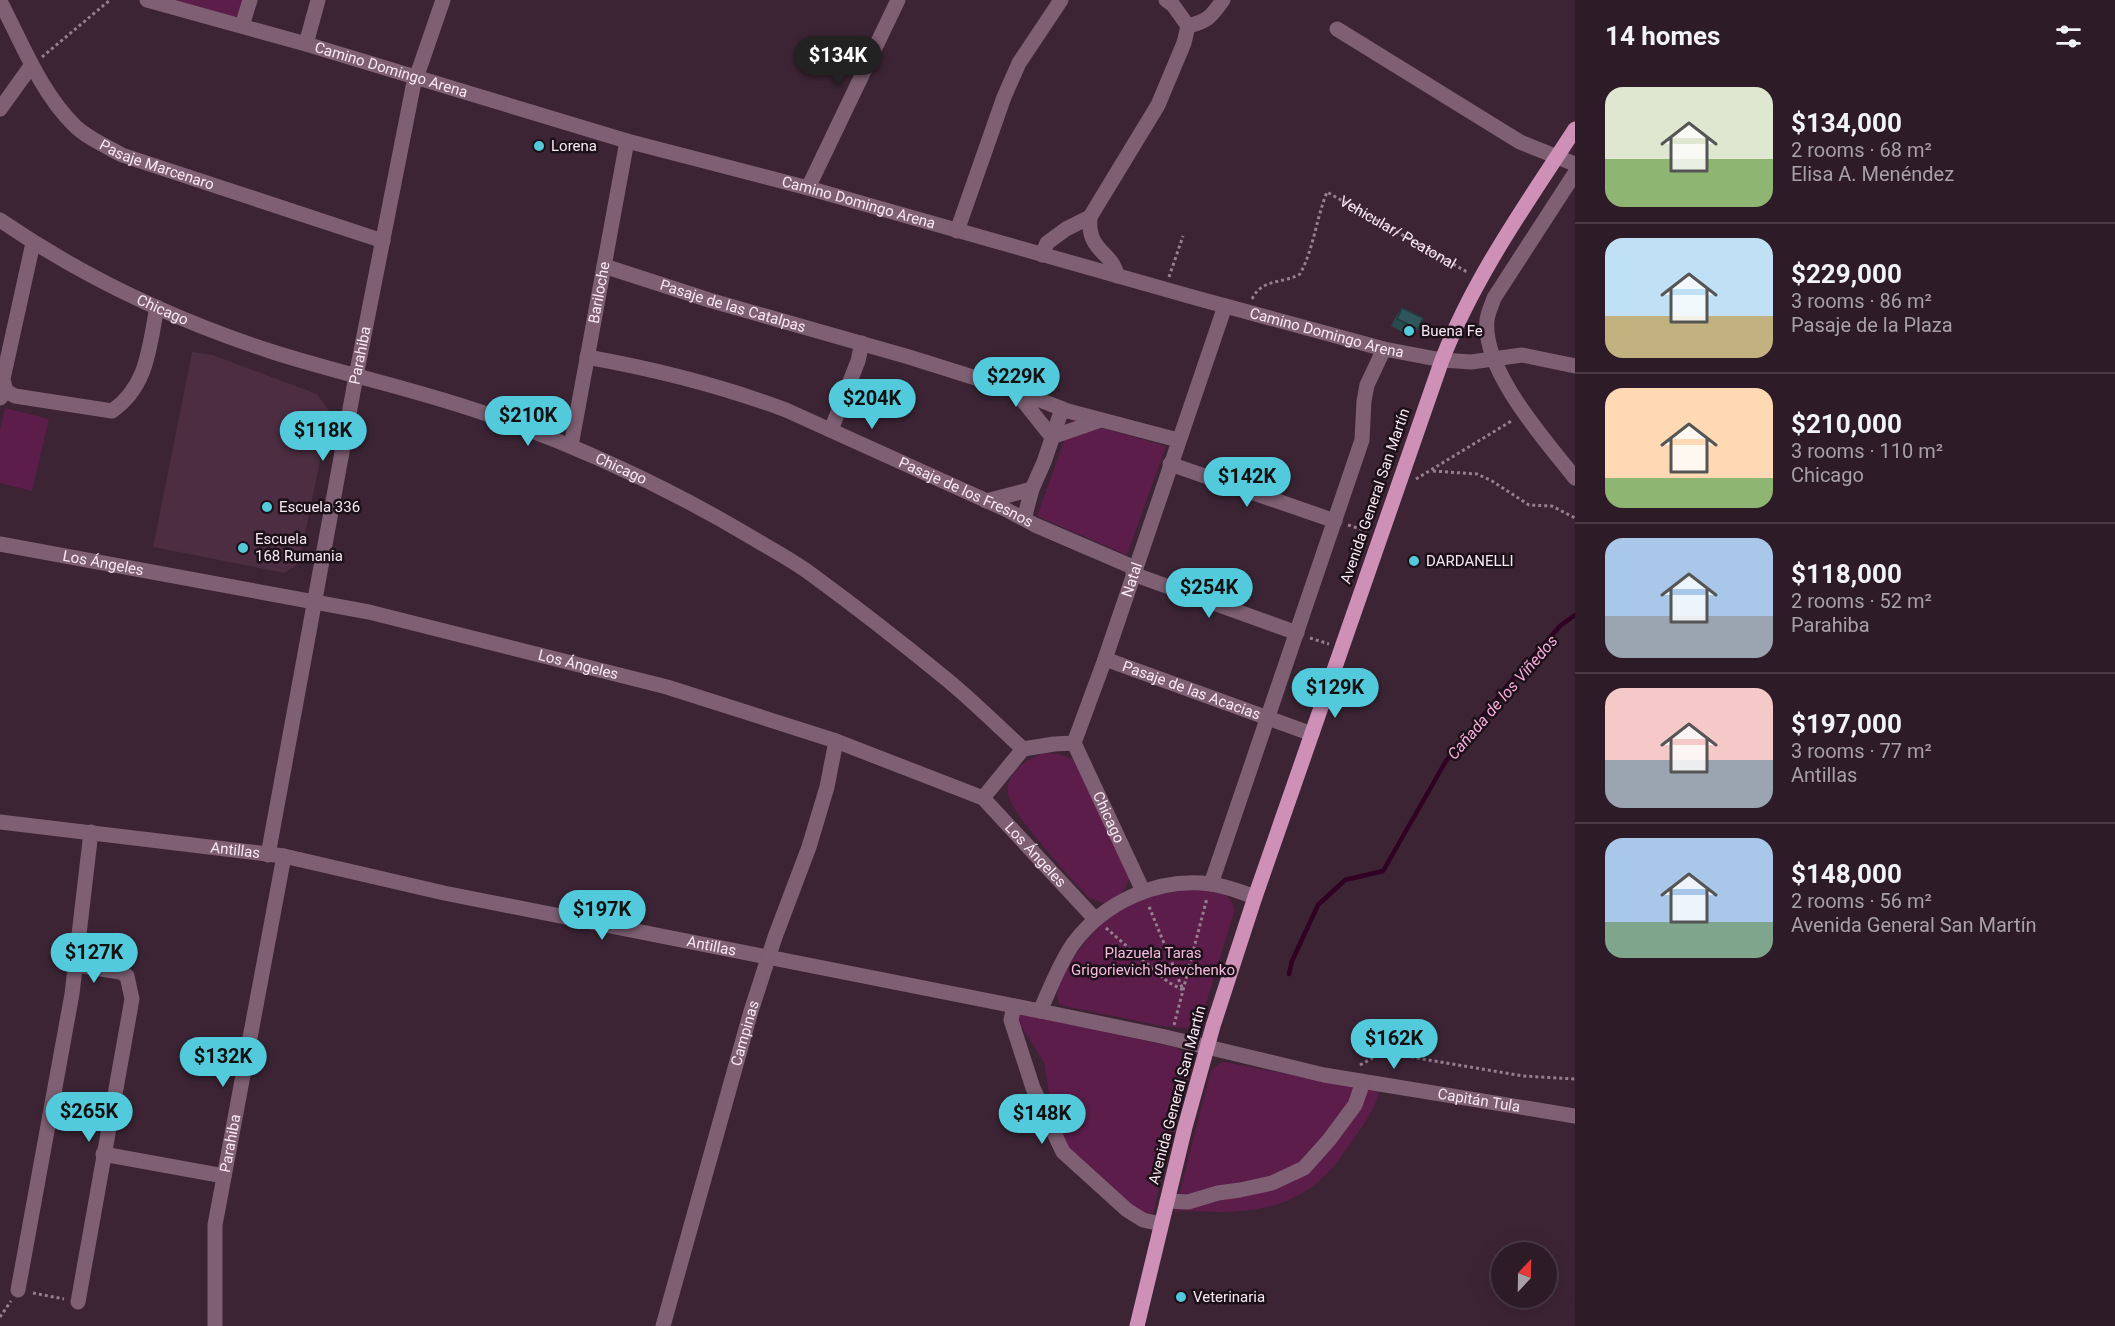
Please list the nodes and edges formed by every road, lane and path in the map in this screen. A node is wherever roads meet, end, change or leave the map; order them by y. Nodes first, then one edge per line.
1 (110, 0) edge
2 (147, 0) edge
3 (250, 0) edge
4 (318, 0) edge
5 (443, 0) edge
6 (898, 0) edge
7 (1060, 0) edge
8 (1166, 0) edge
9 (1223, 0) edge
10 (0, 1) edge
11 (242, 26) junction
12 (1188, 26) junction
13 (1337, 28) dead end
14 (306, 44) junction
15 (31, 66) junction
16 (416, 77) junction
17 (0, 109) edge
18 (1575, 129) edge
19 (627, 141) junction
20 (1557, 157) junction
21 (1575, 165) edge
22 (1575, 173) edge
23 (808, 188) junction
24 (1090, 217) junction
25 (0, 220) edge
26 (957, 231) junction
27 (1183, 236) dead end
28 (383, 241) junction
29 (33, 243) junction
30 (1042, 255) junction
31 (604, 266) junction
32 (1117, 276) junction
33 (1479, 279) junction
34 (1165, 290) junction
35 (1225, 306) junction
36 (157, 307) junction
37 (1248, 312) junction
38 (862, 343) junction
39 (1384, 349) junction
40 (587, 357) junction
41 (1442, 360) junction
42 (1495, 360) junction
43 (3, 364) edge
44 (1575, 366) edge
45 (356, 376) junction
46 (1014, 390) junction
47 (3, 395) edge
48 (1062, 409) junction
49 (1525, 413) junction
50 (1101, 420) junction
51 (831, 430) junction
52 (1052, 437) junction
53 (1178, 440) junction
54 (571, 446) junction
55 (1170, 464) junction
56 (1433, 471) junction
57 (1575, 478) edge
58 (1032, 489) junction
59 (1395, 490) junction
60 (986, 501) junction
61 (1575, 518) edge
62 (1024, 519) junction
63 (1335, 520) junction
64 (1379, 536) junction
65 (0, 544) edge
66 (1134, 571) junction
67 (315, 601) junction
68 (1297, 633) junction
69 (1341, 648) junction
70 (1105, 659) junction
71 (1267, 717) junction
72 (1312, 734) junction
73 (836, 741) junction
74 (1074, 743) junction
75 (1023, 749) junction
76 (983, 798) junction
77 (0, 822) edge
78 (91, 832) junction
79 (276, 856) junction
80 (1211, 884) junction
81 (1143, 891) junction
82 (1255, 897) junction
83 (1095, 920) junction
84 (768, 957) junction
85 (76, 964) junction
86 (1183, 990) junction
87 (1014, 1006) junction
88 (1040, 1011) junction
89 (1171, 1039) junction
90 (1207, 1047) junction
91 (1575, 1079) edge
92 (1359, 1081) junction
93 (1575, 1116) edge
94 (104, 1154) junction
95 (224, 1176) junction
96 (1167, 1201) junction
97 (1161, 1224) junction
98 (18, 1290) junction
99 (78, 1302) joint
100 (0, 1317) edge
101 (215, 1326) edge
102 (663, 1326) edge
103 (1137, 1326) edge

1 - 15 path
2 - 11 street, Camino Domingo Arena
3 - 11 street
4 - 14 street
5 - 16 street, Parahiba
6 - 23 street
7 - 26 street
8 - 12 street
9 - 12 street
10 - 15 street, Pasaje Marcenaro
11 - 14 street, Camino Domingo Arena
12 - 24 street
13 - 20 street
14 - 16 street, Camino Domingo Arena
15 - 17 street
15 - 28 street, Pasaje Marcenaro
16 - 19 street, Camino Domingo Arena
16 - 28 street, Parahiba
18 - 20 main road, Avenida General San Martín
19 - 23 street, Camino Domingo Arena
19 - 31 street, Bariloche
20 - 21 street
20 - 33 main road, Avenida General San Martín
22 - 42 street
23 - 26 street, Camino Domingo Arena
24 - 30 street
24 - 32 street
25 - 29 street, Chicago
26 - 30 street, Camino Domingo Arena
27 - 34 path
28 - 45 street, Parahiba
29 - 36 street, Chicago
29 - 43 street
30 - 32 street, Camino Domingo Arena
31 - 38 street, Pasaje de las Catalpas
31 - 40 street, Bariloche
32 - 34 street, Camino Domingo Arena
33 - 37 path, Vehicular/ Peatonal
33 - 41 main road, Avenida General San Martín
34 - 35 street, Camino Domingo Arena
35 - 37 street, Camino Domingo Arena
35 - 53 street, Natal
36 - 45 street, Chicago
36 - 47 street
37 - 39 street, Camino Domingo Arena
38 - 46 street, Pasaje de las Catalpas
38 - 51 street
39 - 41 street, Camino Domingo Arena
39 - 63 street, Avenida General San Martín
40 - 51 street, Pasaje de los Fresnos
40 - 54 street, Bariloche
41 - 42 street, Camino Domingo Arena
41 - 59 main road, Avenida General San Martín
42 - 44 street, Camino Domingo Arena
42 - 49 street
43 - 47 street
45 - 54 street, Chicago
45 - 67 street, Parahiba
46 - 48 street, Pasaje de las Catalpas
46 - 52 street
48 - 50 street, Pasaje de las Catalpas
48 - 52 street
49 - 56 path
49 - 57 street
50 - 52 street
50 - 53 street, Pasaje de las Catalpas
51 - 60 street, Pasaje de los Fresnos
52 - 58 street
53 - 55 street, Natal
54 - 75 street, Chicago
55 - 63 street
55 - 66 street, Natal
56 - 59 path
56 - 61 path
58 - 60 street
58 - 62 street
59 - 64 main road, Avenida General San Martín
60 - 62 street, Pasaje de los Fresnos
62 - 66 street, Pasaje de los Fresnos
63 - 64 path
63 - 68 street, Avenida General San Martín
64 - 69 main road, Avenida General San Martín
65 - 67 street, Los Ángeles
66 - 68 street, Pasaje de los Fresnos
66 - 70 street, Natal
67 - 73 street, Los Ángeles
67 - 79 street, Parahiba
68 - 69 path
68 - 71 street, Avenida General San Martín
69 - 72 main road, Avenida General San Martín
70 - 71 street, Pasaje de las Acacias
70 - 74 street, Natal
71 - 72 street, Pasaje de las Acacias
71 - 80 street, Avenida General San Martín
72 - 82 main road, Avenida General San Martín
73 - 76 street, Los Ángeles
73 - 84 street, Campinas
74 - 75 street
74 - 81 street, Chicago
75 - 76 street
76 - 83 street, Los Ángeles
77 - 78 street, Antillas
78 - 79 street, Antillas
78 - 85 street
79 - 84 street, Antillas
79 - 95 street, Parahiba
80 - 81 street
80 - 82 street
80 - 86 path
81 - 83 street
81 - 86 path
82 - 90 main road, Avenida General San Martín
83 - 86 path
83 - 88 street
84 - 87 street, Antillas
84 - 102 street, Campinas
85 - 94 street
85 - 98 street
86 - 89 path
87 - 88 street, Antillas
87 - 97 street
88 - 89 street, Antillas
89 - 90 street, Antillas
90 - 92 street, Capitán Tula
90 - 96 main road, Avenida General San Martín
91 - 92 path
92 - 93 street, Capitán Tula
92 - 96 street, Avenida General San Martín
94 - 95 street
94 - 99 street
95 - 101 street, Parahiba
96 - 97 main road, Avenida General San Martín
97 - 103 main road, Avenida General San Martín
98 - 99 path
98 - 100 path

